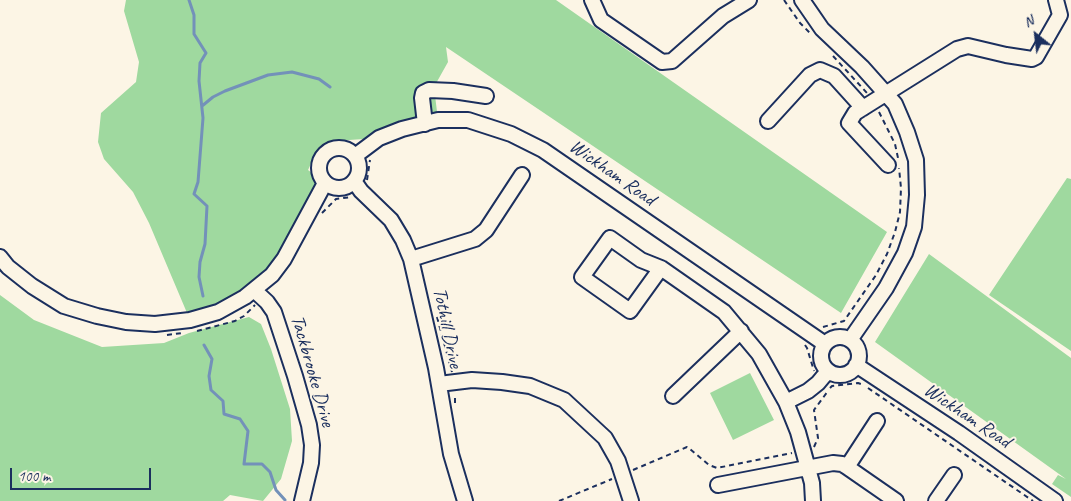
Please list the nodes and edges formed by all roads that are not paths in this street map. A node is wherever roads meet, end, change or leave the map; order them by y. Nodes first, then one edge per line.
1 (592, 0) edge
2 (749, 0) edge
3 (802, 0) edge
4 (1056, 0) edge
5 (886, 94) junction
6 (486, 96) dead end
7 (868, 104) junction
8 (768, 121) dead end
9 (425, 124) junction
10 (355, 156) junction
11 (895, 164) road end
12 (522, 175) dead end
13 (326, 183) junction
14 (358, 186) junction
15 (0, 257) edge
16 (412, 259) junction
17 (661, 268) junction
18 (258, 294) junction
19 (741, 331) junction
20 (850, 340) junction
21 (825, 344) junction
22 (856, 365) junction
23 (826, 379) junction
24 (439, 384) junction
25 (673, 396) dead end
26 (786, 402) junction
27 (877, 421) dead end
28 (847, 467) junction
29 (808, 468) junction
30 (954, 475) dead end
31 (718, 485) dead end
32 (302, 501) edge
33 (465, 501) edge
34 (632, 501) edge
35 (813, 501) edge
36 (896, 501) edge
37 (936, 501) edge
38 (1055, 501) edge

1 - 2 street
3 - 5 street
4 - 5 street
5 - 7 street
5 - 20 street
6 - 9 street
7 - 8 street
7 - 11 street
9 - 10 street, Wickham Road
9 - 21 street, Wickham Road
10 - 13 street
10 - 14 street
12 - 16 street
13 - 14 street
13 - 18 street
14 - 16 street, Tothill Drive
15 - 18 street
16 - 24 street, Tothill Drive
17 - 17 street
17 - 19 street
18 - 32 street, Tackbrooke Drive
19 - 25 street
19 - 26 street
20 - 21 street
20 - 22 street
21 - 23 street
22 - 23 street
22 - 38 street, Wickham Road
23 - 26 street
24 - 33 street, Tothill Drive
24 - 34 street
26 - 29 street
27 - 28 street
28 - 29 street
28 - 36 street
29 - 31 street
29 - 35 street
30 - 37 street

